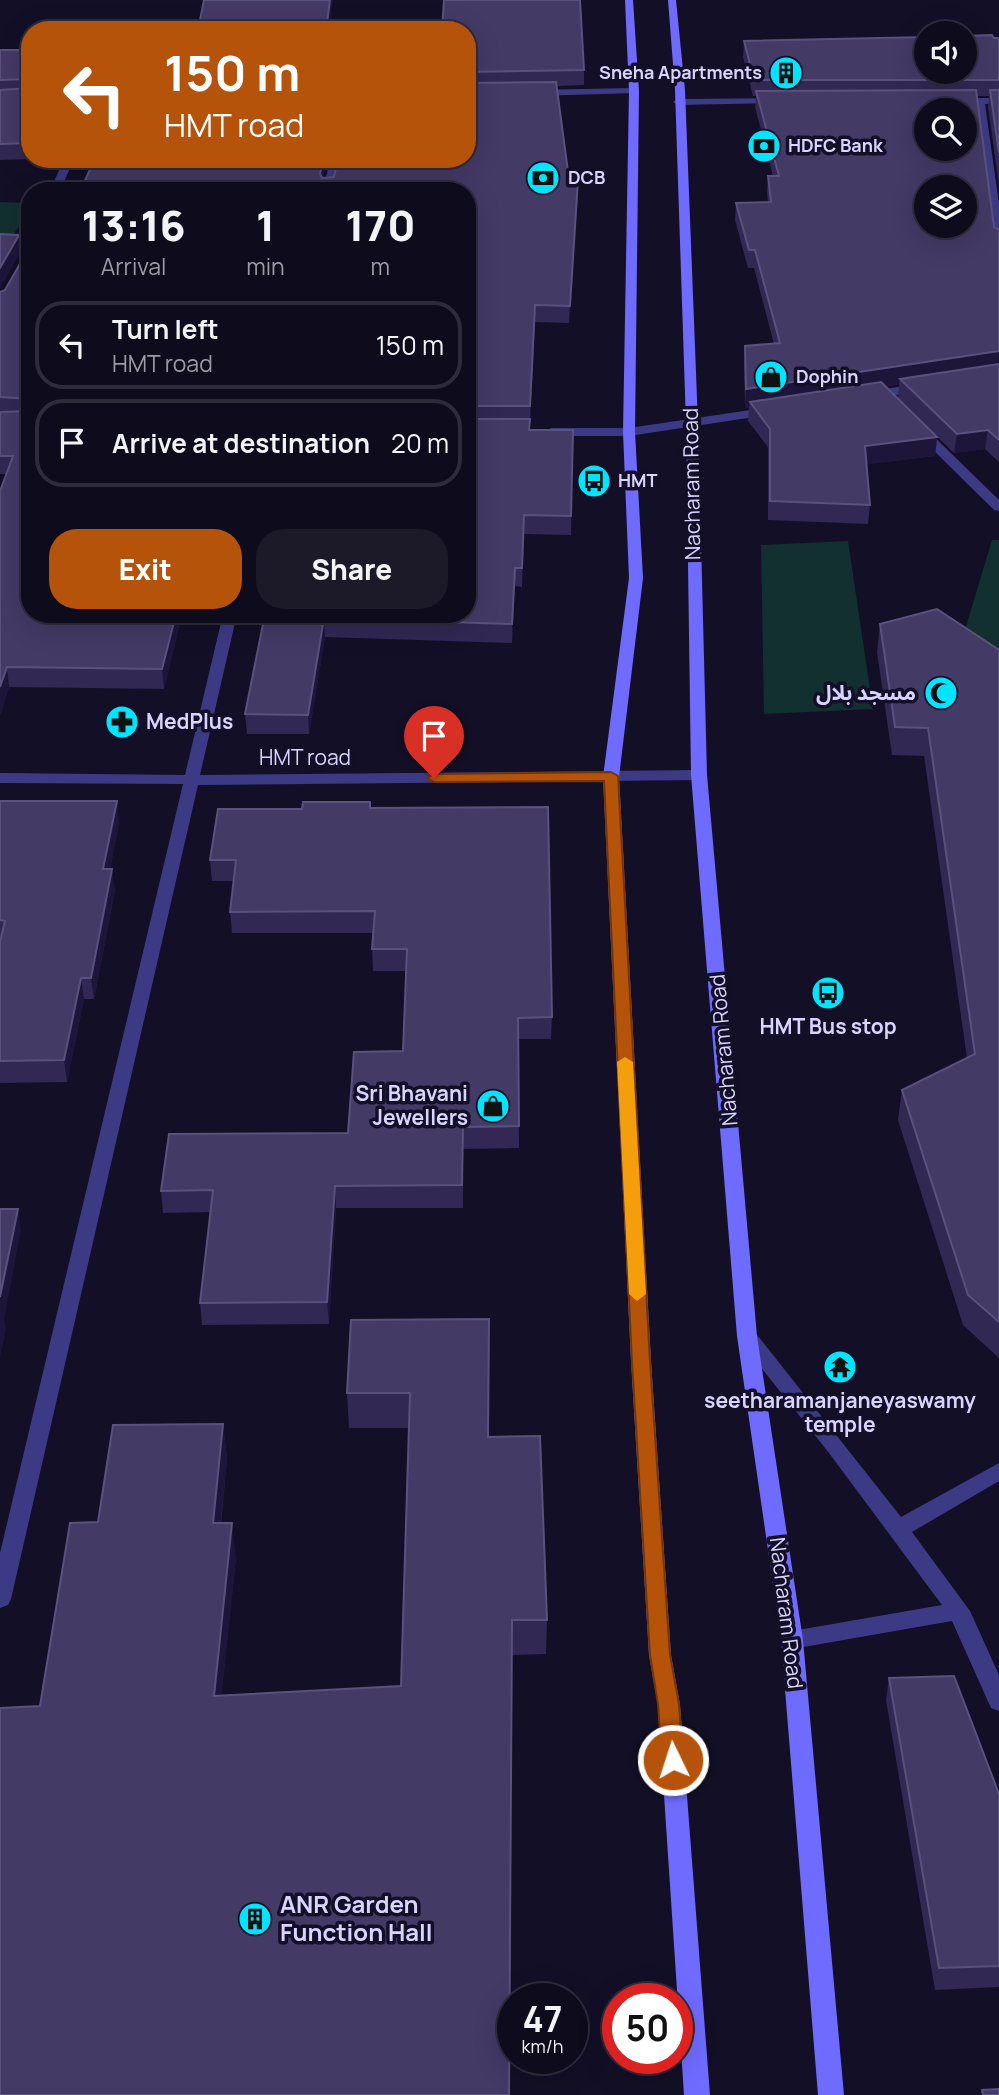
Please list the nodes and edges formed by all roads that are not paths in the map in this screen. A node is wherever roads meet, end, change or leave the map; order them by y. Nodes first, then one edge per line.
1 (629, 0) edge
2 (672, 0) edge
3 (634, 91) junction
4 (520, 93) edge
5 (980, 101) joint
6 (999, 101) edge
7 (678, 102) junction
8 (786, 102) edge
9 (0, 242) edge
10 (21, 242) edge
11 (999, 244) edge
12 (934, 386) edge
13 (855, 398) edge
14 (787, 409) edge
15 (911, 422) edge
16 (692, 424) junction
17 (537, 432) edge
18 (629, 432) junction
19 (999, 508) edge
20 (228, 623) edge
21 (699, 775) junction
22 (611, 776) junction
23 (0, 778) edge
24 (191, 780) junction
25 (747, 1336) junction
26 (999, 1471) edge
27 (898, 1529) junction
28 (0, 1599) edge
29 (959, 1611) junction
30 (792, 1640) junction
31 (999, 1701) edge
32 (696, 2095) edge
33 (831, 2095) edge

1 - 3 main road
2 - 7 main road, Nacharam Road
3 - 4 street
3 - 18 main road
5 - 6 street
5 - 11 street
7 - 8 street
7 - 16 main road, Nacharam Road
9 - 10 street
12 - 13 street
14 - 16 street
15 - 19 street
16 - 18 street
16 - 21 main road, Nacharam Road
17 - 18 street
18 - 22 main road
20 - 24 street
21 - 22 street, HMT road
21 - 25 main road, Nacharam Road
22 - 24 street, HMT road
22 - 32 main road
23 - 24 street, HMT road
24 - 28 street
25 - 27 street
25 - 30 main road, Nacharam Road
26 - 27 street
27 - 29 street
29 - 30 street
29 - 31 street
30 - 33 main road, Nacharam Road

